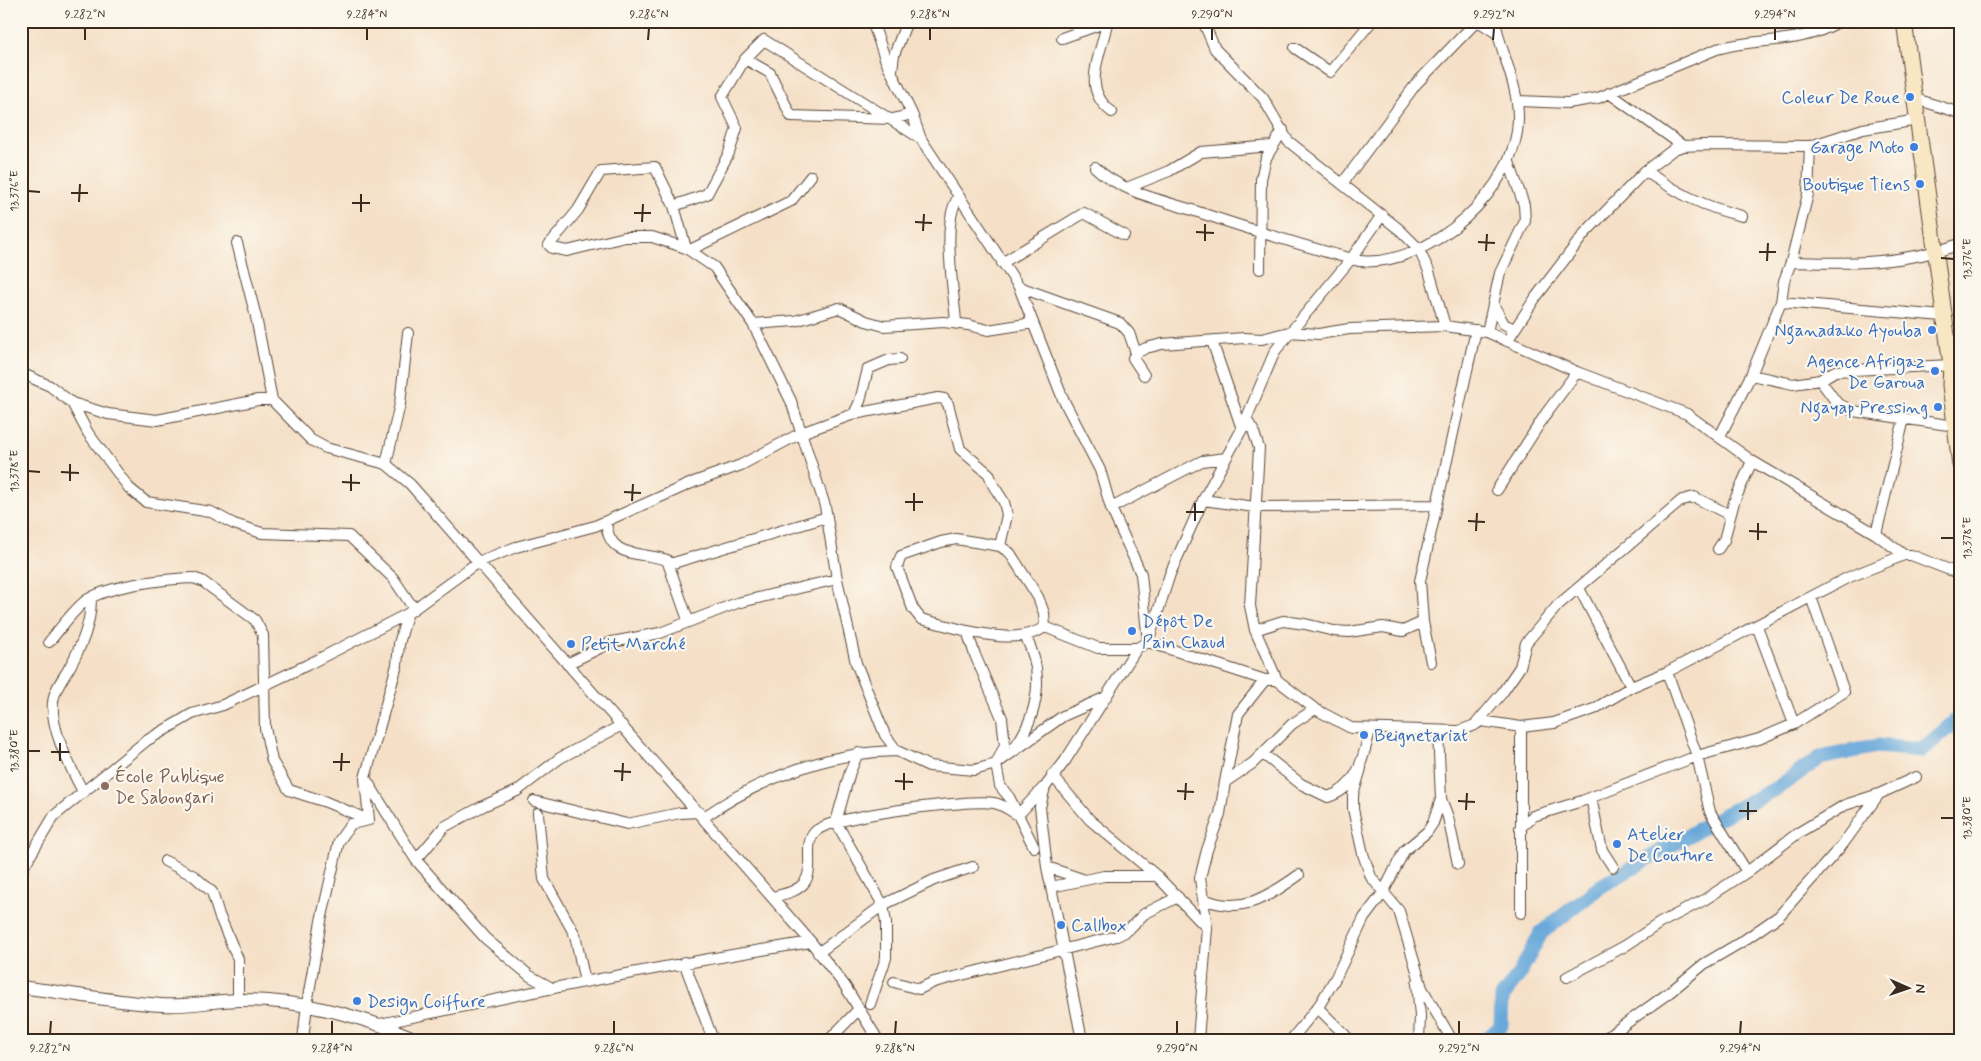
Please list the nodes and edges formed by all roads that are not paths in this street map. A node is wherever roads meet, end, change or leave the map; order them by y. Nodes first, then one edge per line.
1 (872, 21) edge
2 (907, 21) edge
3 (1203, 21) edge
4 (1372, 21) edge
5 (1478, 21) edge
6 (1495, 21) edge
7 (1840, 21) edge
8 (1904, 21) edge
9 (1108, 22) edge
10 (1498, 34) junction
11 (1062, 38) dead end
12 (1296, 48) dead end
13 (745, 59) junction
14 (892, 70) junction
15 (1609, 93) junction
16 (1916, 99) junction
17 (1517, 101) junction
18 (1112, 112) dead end
19 (1960, 113) edge
20 (912, 114) junction
21 (893, 119) junction
22 (1918, 120) junction
23 (1283, 130) junction
24 (921, 139) junction
25 (1272, 146) junction
26 (1683, 146) junction
27 (1810, 146) junction
28 (1509, 162) junction
29 (1095, 167) dead end
30 (1645, 171) junction
31 (811, 176) dead end
32 (1342, 184) junction
33 (1129, 187) junction
34 (958, 198) junction
35 (674, 206) junction
36 (1382, 215) junction
37 (1742, 216) dead end
38 (1261, 234) junction
39 (1124, 235) dead end
40 (237, 243) dead end
41 (1960, 244) edge
42 (1418, 248) junction
43 (688, 249) junction
44 (1935, 253) junction
45 (1351, 259) junction
46 (1792, 262) junction
47 (1002, 263) junction
48 (1260, 269) dead end
49 (1019, 287) junction
50 (1781, 302) junction
51 (1493, 304) junction
52 (1943, 316) junction
53 (956, 322) junction
54 (753, 324) junction
55 (1033, 324) junction
56 (1445, 326) junction
57 (1514, 329) junction
58 (1481, 331) junction
59 (408, 332) dead end
60 (1289, 332) junction
61 (1507, 341) junction
62 (1212, 342) junction
63 (1136, 353) junction
64 (900, 359) dead end
65 (1951, 365) junction
66 (1577, 372) junction
67 (21, 373) edge
68 (1144, 375) dead end
69 (1751, 375) junction
70 (1820, 380) junction
71 (1955, 384) edge
72 (272, 400) junction
73 (72, 403) junction
74 (854, 414) junction
75 (1904, 419) junction
76 (1244, 424) junction
77 (1955, 426) junction
78 (801, 433) junction
79 (1720, 436) junction
80 (1226, 458) junction
81 (1752, 462) junction
82 (386, 464) junction
83 (1960, 465) edge
84 (1497, 490) dead end
85 (1203, 500) junction
86 (1437, 505) junction
87 (1255, 507) junction
88 (1112, 508) junction
89 (1730, 514) junction
90 (827, 517) junction
91 (606, 521) junction
92 (1876, 534) junction
93 (1000, 546) junction
94 (1718, 549) dead end
95 (1904, 555) junction
96 (478, 562) junction
97 (670, 564) junction
98 (1960, 574) edge
99 (837, 579) junction
100 (1579, 588) junction
101 (1811, 597) junction
102 (91, 598) junction
103 (411, 611) junction
104 (688, 620) junction
105 (1422, 622) junction
106 (1757, 626) junction
107 (1045, 628) junction
108 (1254, 630) junction
109 (968, 631) junction
110 (1025, 636) junction
111 (49, 642) dead end
112 (1148, 642) junction
113 (1137, 648) junction
114 (1431, 662) dead end
115 (567, 664) junction
116 (1667, 672) junction
117 (1265, 680) junction
118 (1277, 680) junction
119 (265, 686) junction
120 (1631, 687) junction
121 (1104, 698) junction
122 (1315, 709) junction
123 (1794, 724) junction
124 (622, 725) junction
125 (1475, 725) junction
126 (1521, 727) junction
127 (1370, 730) junction
128 (1438, 731) junction
129 (897, 751) junction
130 (1012, 752) junction
131 (858, 753) junction
132 (1263, 754) junction
133 (1697, 756) junction
134 (996, 764) junction
135 (1361, 768) junction
136 (1052, 775) junction
137 (1916, 777) dead end
138 (365, 778) junction
139 (1225, 782) junction
140 (1045, 786) junction
141 (83, 792) junction
142 (1878, 794) junction
143 (1441, 798) junction
144 (1591, 798) junction
145 (534, 801) dead end
146 (538, 813) dead end
147 (702, 814) junction
148 (1018, 814) junction
149 (369, 820) junction
150 (836, 822) junction
151 (1520, 828) junction
152 (1034, 847) dead end
153 (416, 860) junction
154 (165, 861) dead end
155 (1458, 864) dead end
156 (1613, 866) dead end
157 (974, 867) dead end
158 (1047, 867) junction
159 (21, 871) edge
160 (1747, 872) junction
161 (1299, 875) dead end
162 (1156, 876) junction
163 (1083, 879) junction
164 (1051, 887) junction
165 (1383, 893) junction
166 (773, 898) junction
167 (1178, 898) junction
168 (1204, 899) junction
169 (883, 905) junction
170 (1521, 913) dead end
171 (1207, 928) junction
172 (811, 942) junction
173 (1412, 948) junction
174 (1064, 949) junction
175 (818, 953) junction
176 (684, 962) junction
177 (1567, 976) dead end
178 (585, 982) junction
179 (894, 982) dead end
180 (21, 987) edge
181 (550, 987) junction
182 (238, 1000) junction
183 (307, 1004) junction
184 (870, 1004) dead end
185 (1318, 1008) junction
186 (858, 1010) junction
187 (380, 1024) junction
188 (303, 1040) edge
189 (419, 1040) edge
190 (713, 1040) edge
191 (829, 1040) edge
192 (878, 1040) edge
193 (1082, 1040) edge
194 (1198, 1040) edge
195 (1291, 1040) edge
196 (1350, 1040) edge
197 (1419, 1040) edge
198 (1452, 1040) edge
199 (1603, 1040) edge

1 - 14 street
2 - 14 street
3 - 23 street
4 - 12 street
5 - 10 street
5 - 32 street
6 - 10 street
7 - 15 street
8 - 16 main road
9 - 11 street
9 - 18 street
10 - 17 street
13 - 21 street
13 - 21 street
13 - 35 street
14 - 20 street
15 - 17 street
15 - 26 street
16 - 19 street
16 - 22 main road
17 - 28 street
20 - 21 street
20 - 24 street
21 - 24 street
22 - 27 street
22 - 44 main road
23 - 25 street
23 - 32 street
24 - 34 street
25 - 33 street
25 - 38 street
26 - 27 street
26 - 30 street
27 - 46 street
28 - 42 street
28 - 51 street
29 - 33 street
30 - 37 street
30 - 57 street
31 - 43 street
32 - 36 street
33 - 38 street
34 - 47 street
34 - 53 street
35 - 43 street
35 - 43 street
36 - 42 street
36 - 45 street
38 - 45 street
38 - 48 street
39 - 47 street
40 - 72 street
41 - 44 street
42 - 45 street
42 - 56 street
43 - 54 street
44 - 46 street
44 - 52 main road
45 - 60 street
46 - 50 street
47 - 49 street
49 - 55 street
49 - 63 street
50 - 52 street
50 - 69 street
51 - 57 street
51 - 58 street
52 - 65 main road
53 - 54 street
53 - 55 street
54 - 78 street
55 - 88 street
56 - 58 street
56 - 60 street
57 - 61 street
58 - 61 street
58 - 86 street
59 - 82 street
60 - 62 street
60 - 76 street
61 - 66 street
62 - 63 street
62 - 76 street
63 - 68 street
64 - 74 street
65 - 70 street
65 - 71 main road
66 - 79 street
66 - 84 street
67 - 73 street
69 - 70 street
69 - 79 street
70 - 75 street
71 - 77 main road
72 - 73 street
72 - 82 street
73 - 103 street
74 - 78 street
74 - 93 street
75 - 77 street
75 - 92 street
76 - 80 street
76 - 87 street
77 - 83 main road
78 - 90 street
78 - 91 street
79 - 81 street
80 - 85 street
80 - 88 street
81 - 89 street
81 - 92 street
82 - 96 street
85 - 87 street
85 - 112 street
86 - 87 street
86 - 105 street
87 - 108 street
88 - 112 street
89 - 94 street
89 - 100 street
90 - 97 street
90 - 99 street
91 - 96 street
91 - 97 street
92 - 95 street
93 - 107 street
93 - 109 street
95 - 98 street
95 - 101 street
96 - 103 street
96 - 115 street
97 - 104 street
99 - 104 street
99 - 129 street
100 - 120 street
100 - 125 street
101 - 106 street
101 - 123 street
102 - 111 street
102 - 119 street
102 - 141 street
103 - 119 street
103 - 138 street
104 - 115 street
105 - 108 street
105 - 114 street
106 - 116 street
106 - 123 street
107 - 110 street
107 - 113 street
108 - 118 street
109 - 110 street
109 - 134 street
110 - 130 street
112 - 113 street
112 - 117 street
113 - 121 street
115 - 124 street
116 - 120 street
116 - 133 street
117 - 118 street
117 - 139 street
118 - 122 street
119 - 141 street
119 - 149 street
120 - 126 street
121 - 130 street
121 - 136 street
122 - 127 street
122 - 132 street
123 - 133 street
124 - 147 street
124 - 153 street
125 - 126 street
125 - 128 street
126 - 151 street
127 - 128 street
127 - 135 street
128 - 143 street
129 - 131 street
129 - 134 street
130 - 134 street
131 - 147 street
131 - 150 street
132 - 135 street
132 - 139 street
133 - 144 street
133 - 160 street
134 - 148 street
135 - 165 street
136 - 140 street
136 - 162 street
137 - 142 street
138 - 149 street
138 - 153 street
139 - 168 street
140 - 148 street
140 - 158 street
141 - 159 street
142 - 160 street
142 - 199 street
143 - 155 street
143 - 165 street
144 - 151 street
144 - 156 street
145 - 147 street
146 - 178 street
147 - 166 street
148 - 150 street
148 - 152 street
149 - 183 street
150 - 166 street
150 - 169 street
151 - 170 street
153 - 181 street
154 - 182 street
157 - 169 street
158 - 163 street
158 - 164 street
160 - 177 street
161 - 168 street
162 - 163 street
162 - 167 street
163 - 164 street
164 - 174 street
165 - 173 street
165 - 185 street
166 - 172 street
167 - 171 street
167 - 174 street
168 - 171 street
169 - 175 street
169 - 184 street
171 - 194 street
172 - 175 street
172 - 176 street
173 - 197 street
173 - 198 street
174 - 179 street
174 - 193 street
175 - 186 street
176 - 178 street
176 - 190 street
178 - 181 street
180 - 182 street
181 - 187 street
182 - 183 street
183 - 187 street
183 - 188 street
185 - 195 street
185 - 196 street
186 - 191 street
186 - 192 street
187 - 189 street

